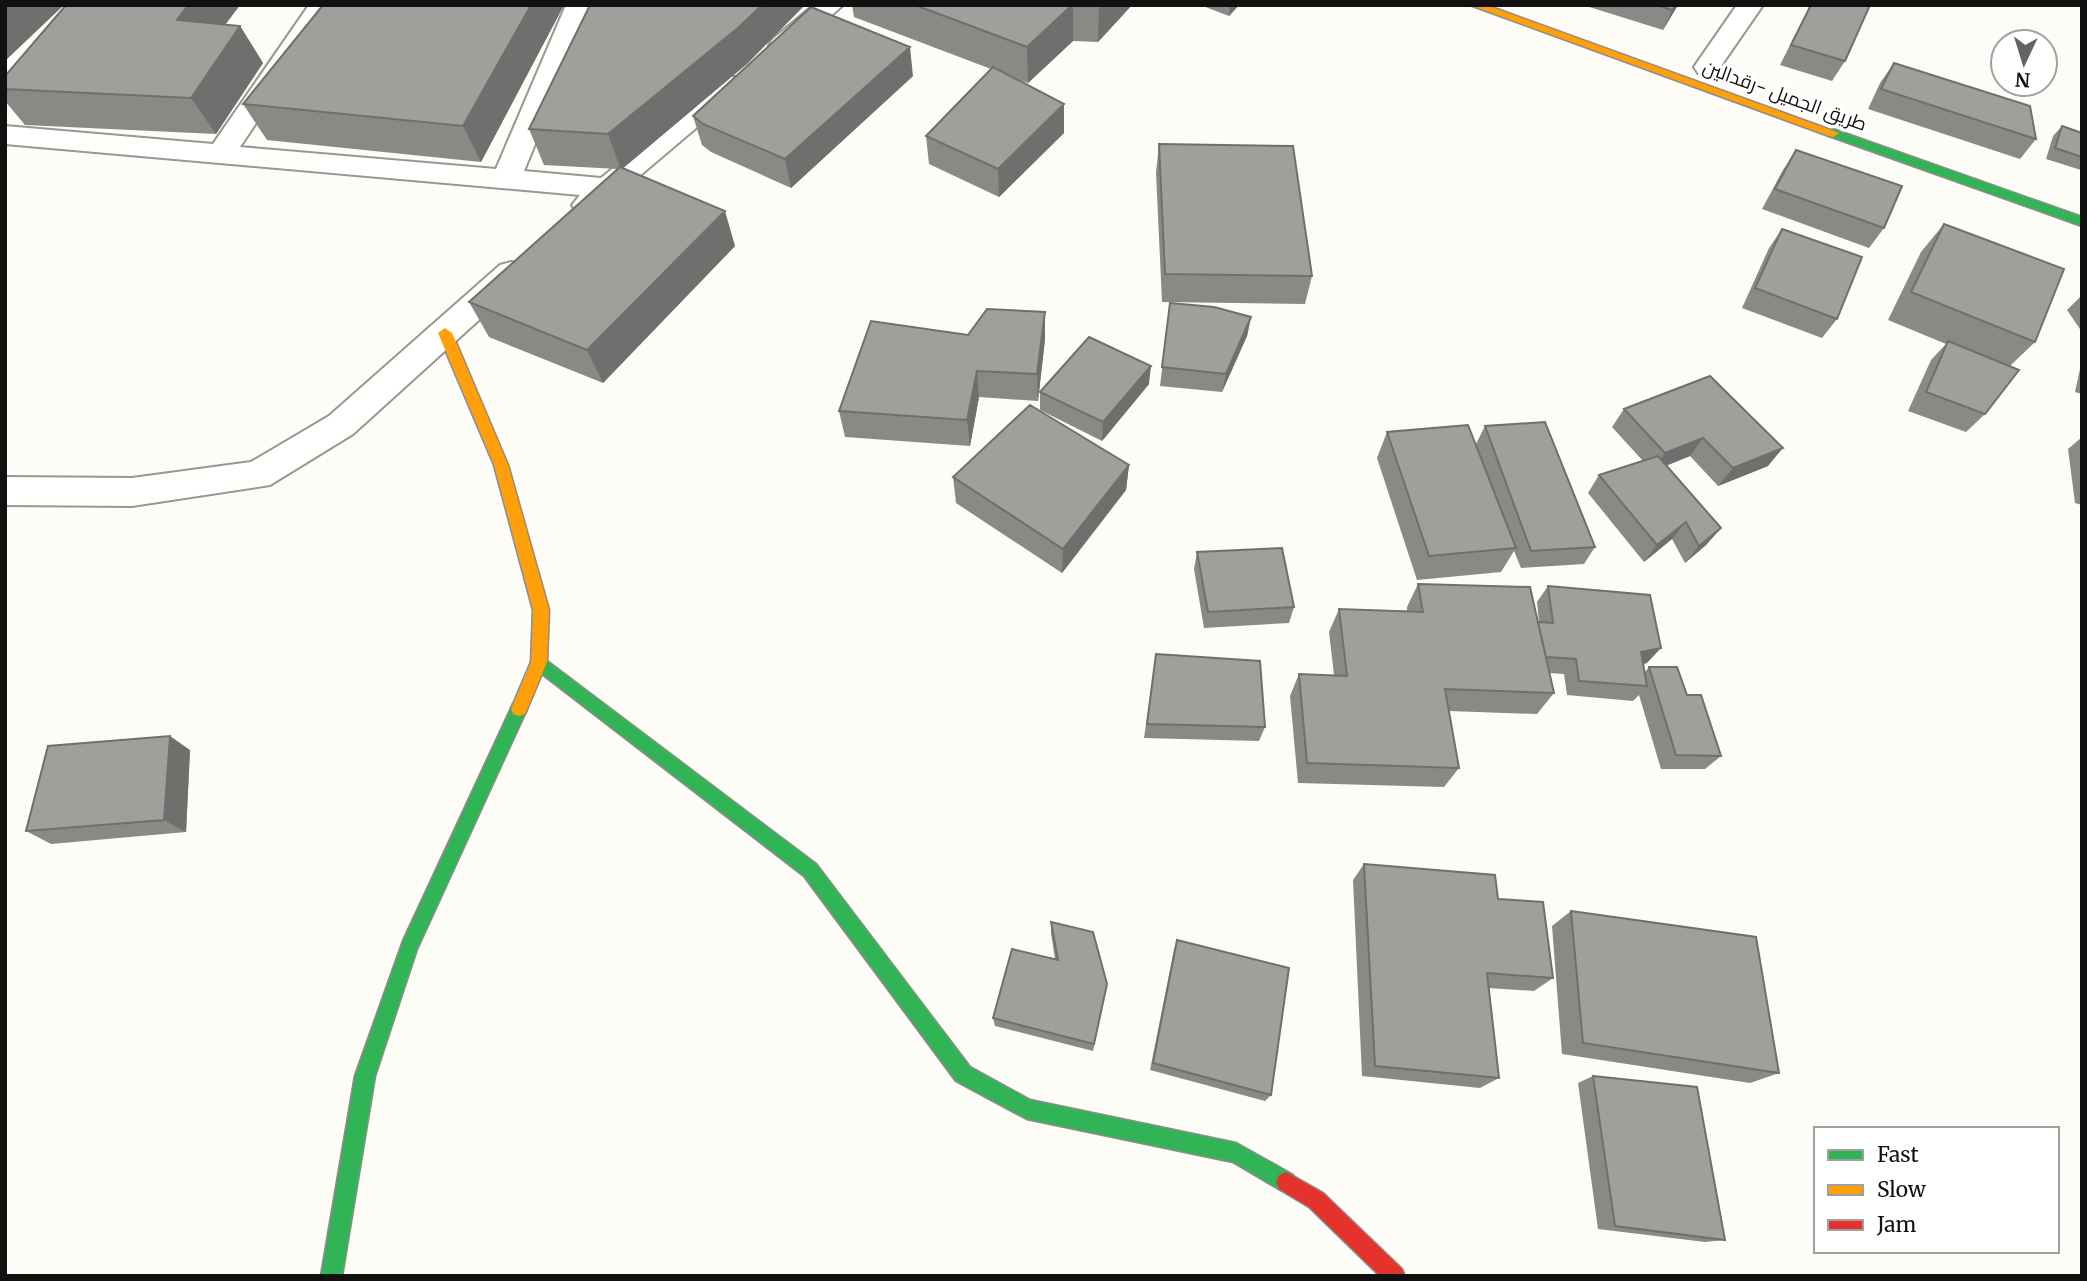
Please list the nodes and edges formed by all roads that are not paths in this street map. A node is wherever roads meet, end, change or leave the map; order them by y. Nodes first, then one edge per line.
1 (322, 5) edge
2 (579, 5) edge
3 (830, 5) edge
4 (1475, 5) edge
5 (1750, 5) edge
6 (1707, 67) dead end
7 (5, 135) edge
8 (221, 154) junction
9 (506, 180) junction
10 (606, 188) junction
11 (2082, 222) edge
12 (566, 224) edge
13 (536, 251) edge
14 (445, 333) junction
15 (5, 491) edge
16 (539, 662) junction
17 (331, 1276) edge
18 (1395, 1276) edge

1 - 8 street
2 - 9 street
3 - 10 street
4 - 11 street, طريق الجميل -رقدالين
5 - 6 street
7 - 8 street
8 - 9 street
9 - 10 street
10 - 12 street
13 - 14 street
14 - 15 street
14 - 16 street
16 - 17 street
16 - 18 street

